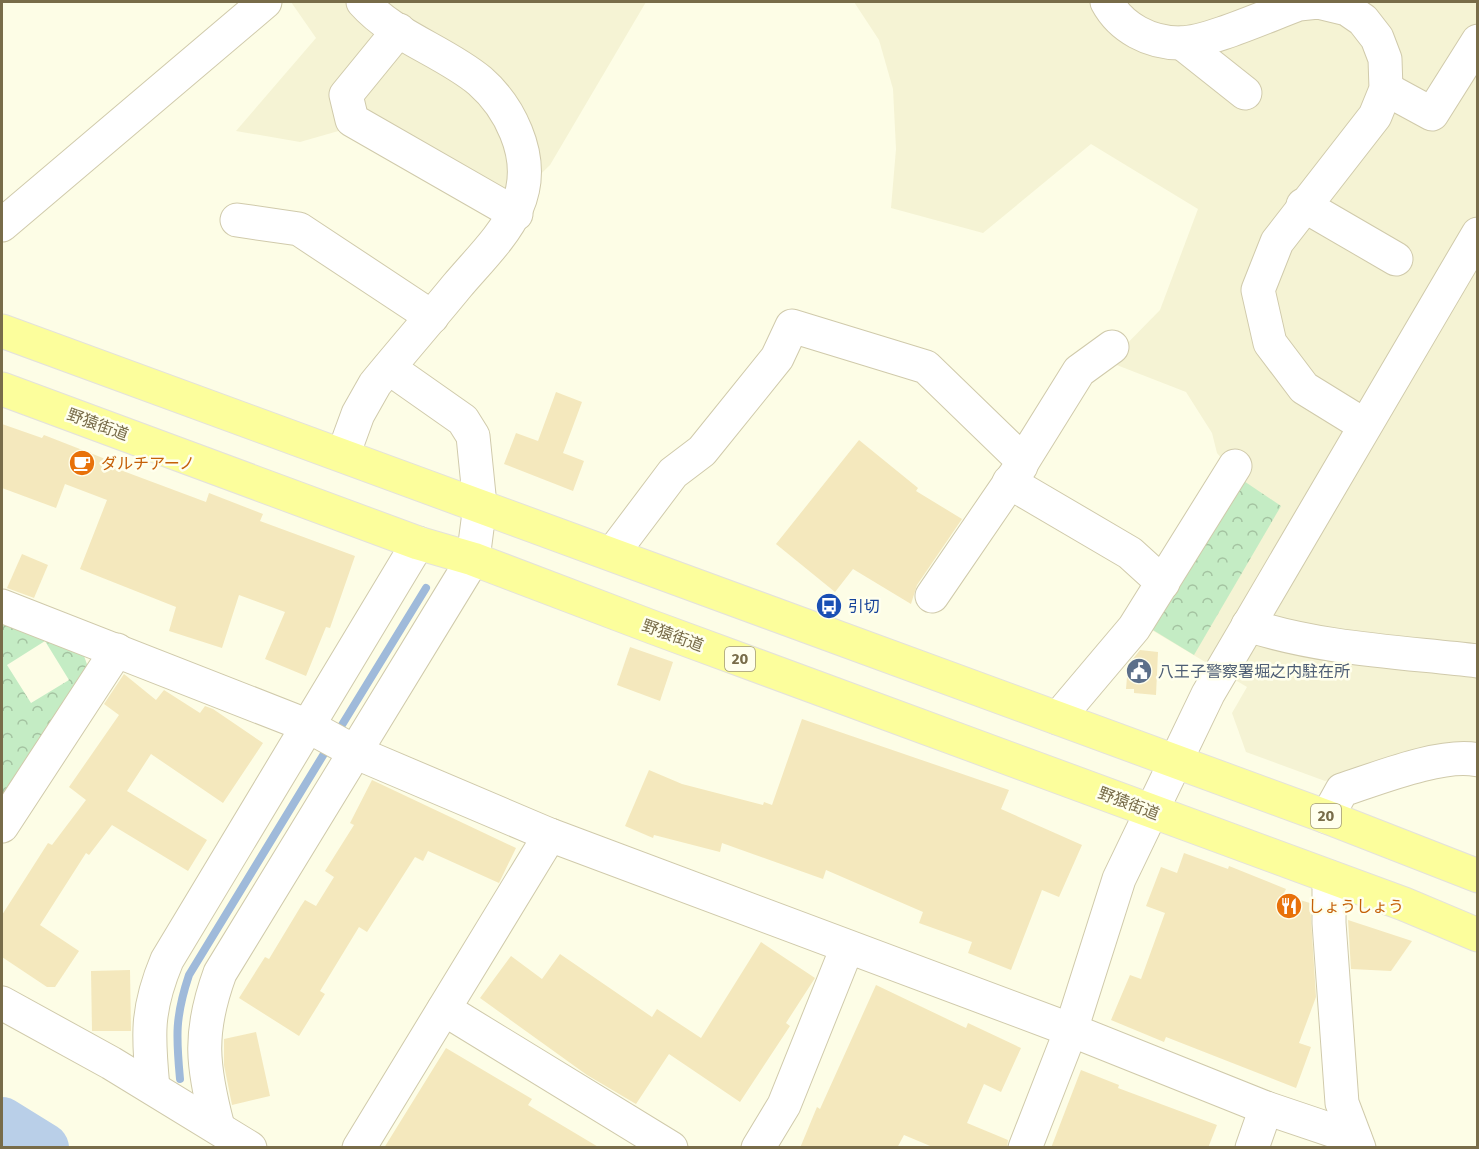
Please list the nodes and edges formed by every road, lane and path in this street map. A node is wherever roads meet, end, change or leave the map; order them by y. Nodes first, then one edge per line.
1 (265, 2) edge
2 (363, 2) edge
3 (1107, 2) edge
4 (399, 30) junction
5 (1478, 40) edge
6 (1182, 43) junction
7 (1386, 89) junction
8 (1245, 93) dead end
9 (1304, 205) junction
10 (516, 214) junction
11 (237, 220) dead end
12 (2, 225) edge
13 (1478, 234) edge
14 (1396, 259) dead end
15 (432, 317) junction
16 (2, 331) edge
17 (1112, 347) dead end
18 (388, 368) junction
19 (2, 388) edge
20 (1364, 425) junction
21 (343, 455) junction
22 (1235, 466) dead end
23 (1016, 472) junction
24 (480, 505) junction
25 (418, 543) junction
26 (612, 554) junction
27 (473, 559) junction
28 (1163, 583) junction
29 (932, 596) dead end
30 (2, 606) edge
31 (1248, 625) junction
32 (117, 650) junction
33 (1478, 662) edge
34 (1058, 718) junction
35 (306, 725) junction
36 (357, 753) junction
37 (1174, 760) junction
38 (1478, 760) edge
39 (1150, 812) junction
40 (1327, 817) junction
41 (2, 826) edge
42 (550, 835) junction
43 (1478, 876) edge
44 (1329, 877) junction
45 (1478, 935) edge
46 (847, 948) junction
47 (2, 1002) edge
48 (444, 1009) junction
49 (1071, 1030) junction
50 (153, 1088) junction
51 (1266, 1108) junction
52 (218, 1126) junction
53 (1357, 1143) edge
54 (250, 1148) edge
55 (359, 1148) edge
56 (671, 1148) edge
57 (759, 1148) edge
58 (1025, 1148) edge
59 (1251, 1148) edge

1 - 12 street
2 - 4 street
3 - 6 street
4 - 10 street
4 - 10 street
5 - 7 street
6 - 7 street
6 - 8 street
7 - 9 street
9 - 14 street
9 - 20 street
10 - 15 street
11 - 15 street
13 - 20 street
15 - 18 street
16 - 21 main road, 20
17 - 23 street
18 - 21 street
18 - 24 street
19 - 25 main road, 野猿街道 / 20
20 - 31 street
21 - 24 main road, 20
22 - 28 street
23 - 26 street
23 - 28 street
23 - 29 street
24 - 26 main road, 20
24 - 27 street
25 - 27 main road, 野猿街道 / 20
25 - 35 street
26 - 34 main road, 20
27 - 36 street
27 - 39 main road, 野猿街道 / 20
28 - 34 street
30 - 32 street
31 - 33 street
31 - 37 street
32 - 35 street
32 - 41 street
34 - 37 main road, 20
35 - 36 street
35 - 50 street
36 - 42 street
36 - 52 street
37 - 39 street
37 - 40 main road, 20
38 - 40 street
39 - 44 main road, 野猿街道 / 20
39 - 49 street
40 - 43 main road, 20
42 - 46 street
42 - 48 street
44 - 45 main road, 野猿街道 / 20
44 - 53 street
46 - 49 street
46 - 57 street
47 - 50 street
48 - 55 street
48 - 56 street
49 - 51 street
49 - 58 street
50 - 52 street
51 - 53 street
51 - 59 street
52 - 54 street

